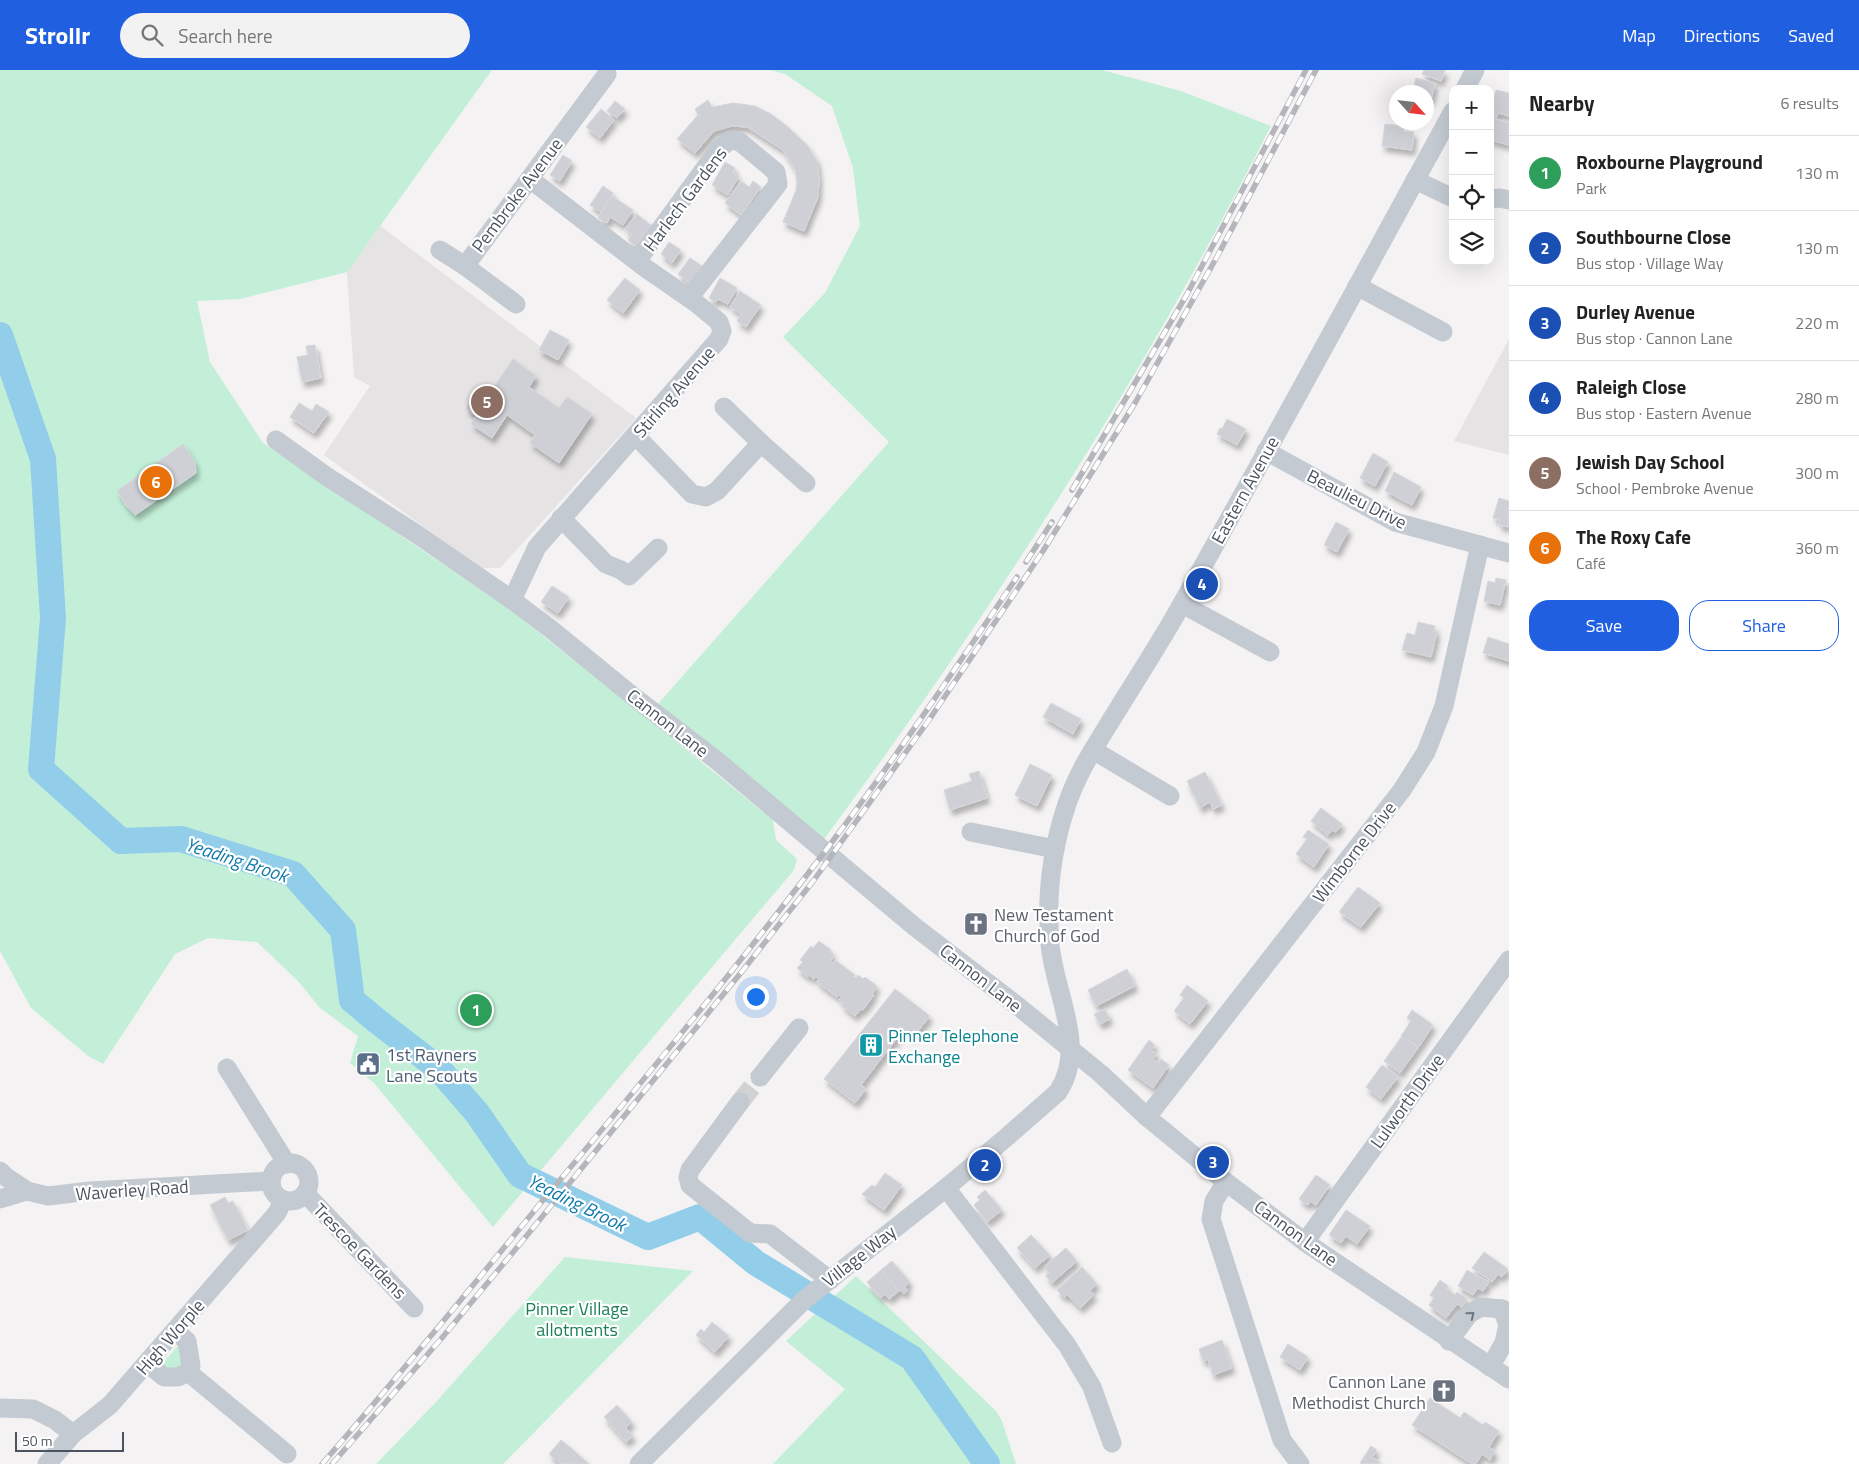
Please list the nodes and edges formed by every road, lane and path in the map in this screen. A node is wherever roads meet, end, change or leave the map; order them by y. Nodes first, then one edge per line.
1 (610, 76) edge
2 (1449, 118) edge
3 (530, 179) junction
4 (1415, 180) junction
5 (1449, 196) edge
6 (1494, 199) edge
7 (1509, 200) edge
8 (440, 250) dead end
9 (638, 261) junction
10 (465, 266) junction
11 (1357, 286) junction
12 (689, 298) junction
13 (516, 304) dead end
14 (1443, 332) dead end
15 (724, 407) dead end
16 (635, 435) junction
17 (276, 440) dead end
18 (761, 443) junction
19 (1266, 451) junction
20 (806, 483) dead end
21 (561, 518) junction
22 (1480, 546) junction
23 (658, 548) dead end
24 (1509, 553) edge
25 (512, 600) junction
26 (1182, 604) junction
27 (1270, 652) dead end
28 (1092, 750) junction
29 (1170, 796) dead end
30 (971, 832) dead end
31 (1055, 849) junction
32 (1509, 960) edge
33 (799, 1028) dead end
34 (1071, 1050) junction
35 (227, 1068) dead end
36 (760, 1076) tunnel mouth
37 (740, 1102) tunnel mouth
38 (1147, 1117) junction
39 (287, 1164) junction
40 (0, 1171) edge
41 (271, 1181) junction
42 (1226, 1182) junction
43 (946, 1188) junction
44 (27, 1191) junction
45 (305, 1193) junction
46 (0, 1199) edge
47 (284, 1200) junction
48 (1305, 1242) junction
49 (817, 1290) junction
50 (1505, 1304) edge
51 (414, 1308) dead end
52 (175, 1332) junction
53 (1449, 1341) junction
54 (148, 1364) junction
55 (1490, 1366) junction
56 (188, 1372) junction
57 (1509, 1379) edge
58 (0, 1408) edge
59 (73, 1434) junction
60 (1112, 1443) dead end
61 (287, 1454) dead end
62 (46, 1464) edge
63 (639, 1464) edge
64 (1300, 1464) edge

1 - 3 street, Pembroke Avenue
2 - 4 street, Eastern Avenue
3 - 9 street, Stirling Avenue
3 - 10 street, Pembroke Avenue
4 - 5 street
4 - 11 street, Eastern Avenue
6 - 7 street
8 - 10 street
9 - 12 street, Stirling Avenue
9 - 12 street, Harlech Gardens
10 - 13 street, Pembroke Avenue
11 - 14 street
11 - 19 street, Eastern Avenue
12 - 16 street, Stirling Avenue
15 - 18 street
16 - 18 street
16 - 21 street, Stirling Avenue
17 - 25 street, Cannon Lane
18 - 20 street
19 - 22 street, Beaulieu Drive
19 - 26 street, Eastern Avenue
21 - 23 street
21 - 25 street, Stirling Avenue
22 - 24 street, Beaulieu Drive
22 - 38 street, Wimborne Drive
25 - 34 street, Cannon Lane
26 - 27 street
26 - 28 street, Eastern Avenue
28 - 29 street
28 - 31 street, Eastern Avenue
30 - 31 street
31 - 34 street, Eastern Avenue
32 - 48 street, Lulworth Drive
33 - 36 street
34 - 38 street, Cannon Lane
34 - 43 street, Village Way
35 - 39 street
37 - 49 street
38 - 42 street, Cannon Lane
39 - 41 street
39 - 45 street
40 - 44 street, Waverley Road
41 - 44 street, Waverley Road
41 - 47 street
42 - 48 street, Cannon Lane
42 - 64 street
43 - 49 street, Village Way
43 - 60 street
44 - 46 street
45 - 47 street
45 - 51 street, Trescoe Gardens
47 - 52 street, High Worple
48 - 53 street, Cannon Lane
49 - 63 street, Village Way
53 -> 50 street
50 - 55 street
52 - 54 street, High Worple
52 - 56 street
53 - 55 street, Cannon Lane
54 - 56 street
54 - 59 street, High Worple
55 - 57 street, Cannon Lane
56 - 61 street
58 - 59 street
59 - 62 street, High Worple

